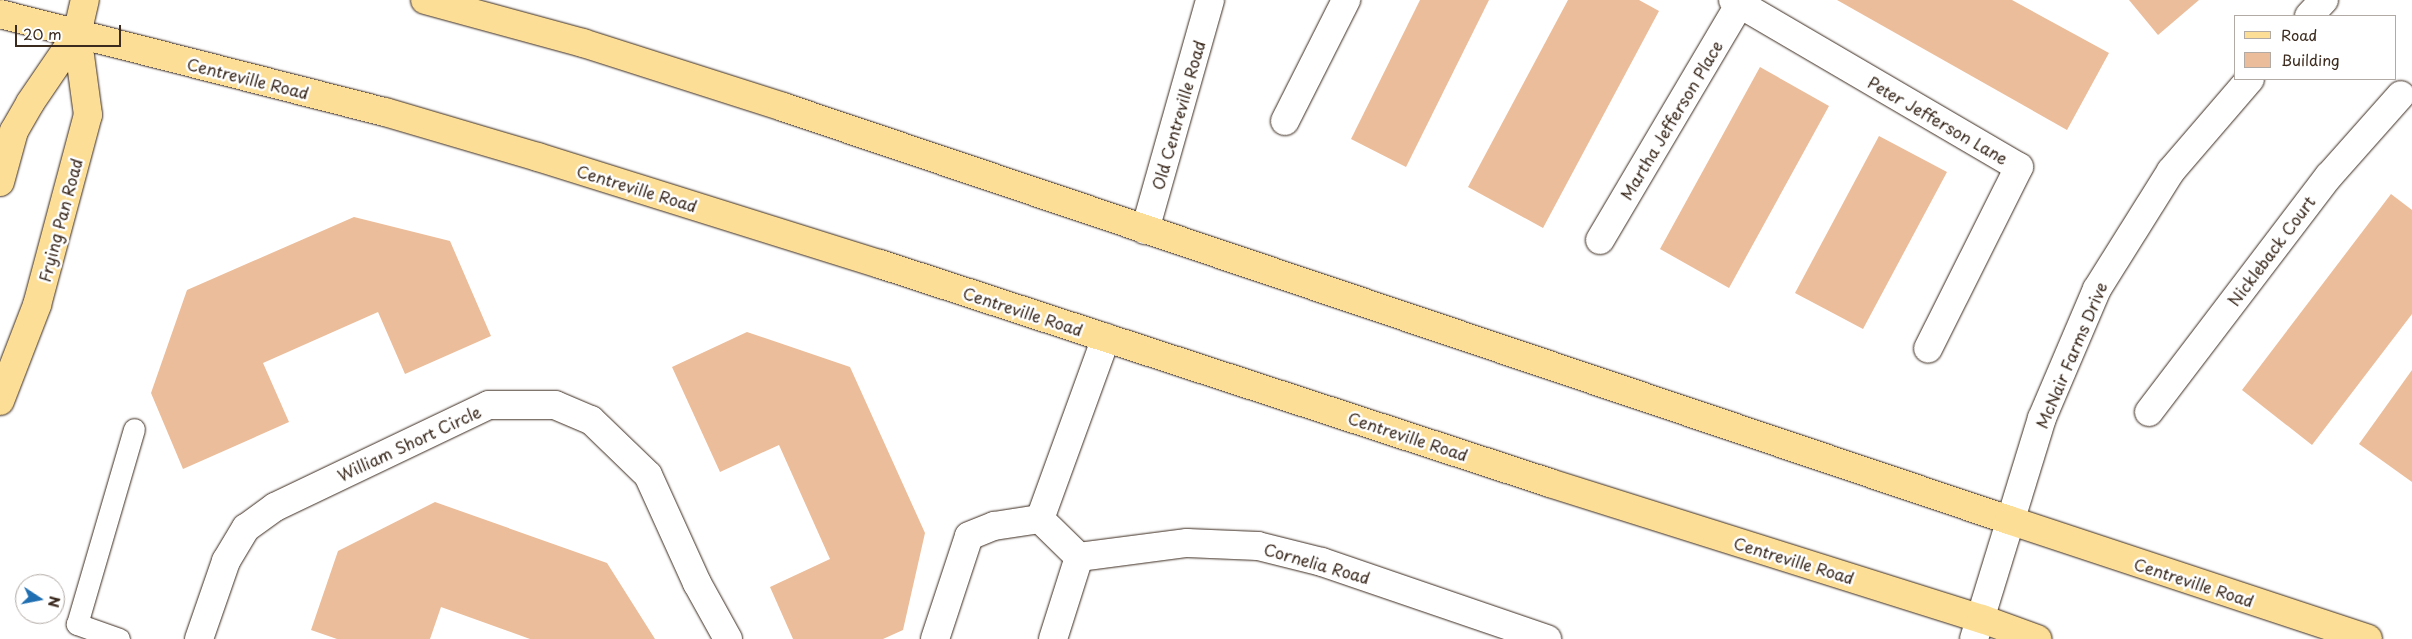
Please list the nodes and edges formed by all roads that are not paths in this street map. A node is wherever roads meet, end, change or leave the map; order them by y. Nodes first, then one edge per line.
1 (85, 0) edge
2 (425, 0) edge
3 (1210, 0) edge
4 (1346, 0) edge
5 (2324, 0) edge
6 (1738, 1) edge
7 (0, 14) edge
8 (2310, 15) edge
9 (2336, 15) edge
10 (76, 34) junction
11 (2249, 80) edge
12 (2400, 93) edge
13 (1286, 121) dead end
14 (0, 182) edge
15 (1145, 230) junction
16 (1600, 240) dead end
17 (1106, 338) junction
18 (1928, 349) dead end
19 (0, 402) edge
20 (2148, 412) dead end
21 (134, 429) dead end
22 (1040, 519) junction
23 (2009, 520) junction
24 (1079, 557) junction
25 (1978, 629) edge
26 (119, 639) edge
27 (199, 639) edge
28 (728, 639) edge
29 (935, 639) edge
30 (1053, 639) edge
31 (1547, 639) edge
32 (2037, 639) edge
33 (2368, 639) edge

1 - 10 main road, Frying Pan Road
2 - 15 main road, Centreville Road
3 - 15 street, Old Centreville Road
4 - 13 street
5 - 8 street
5 - 9 street
6 - 16 street, Martha Jefferson Place
6 - 18 street, Peter Jefferson Lane
7 - 10 main road, Centreville Road
10 - 14 main road, Frying Pan Road
10 - 17 main road, Centreville Road
10 - 19 main road, Frying Pan Road
11 - 23 street, McNair Farms Drive
12 - 20 street, Nickleback Court
15 - 23 main road, Centreville Road
17 - 22 street
17 - 25 main road, Centreville Road
21 - 26 lane
22 - 24 street
22 - 29 street
23 - 25 street, McNair Farms Drive
23 - 33 main road, Centreville Road
24 - 30 street
24 - 31 street, Cornelia Road
25 - 32 main road, Centreville Road
27 - 28 street, William Short Circle

